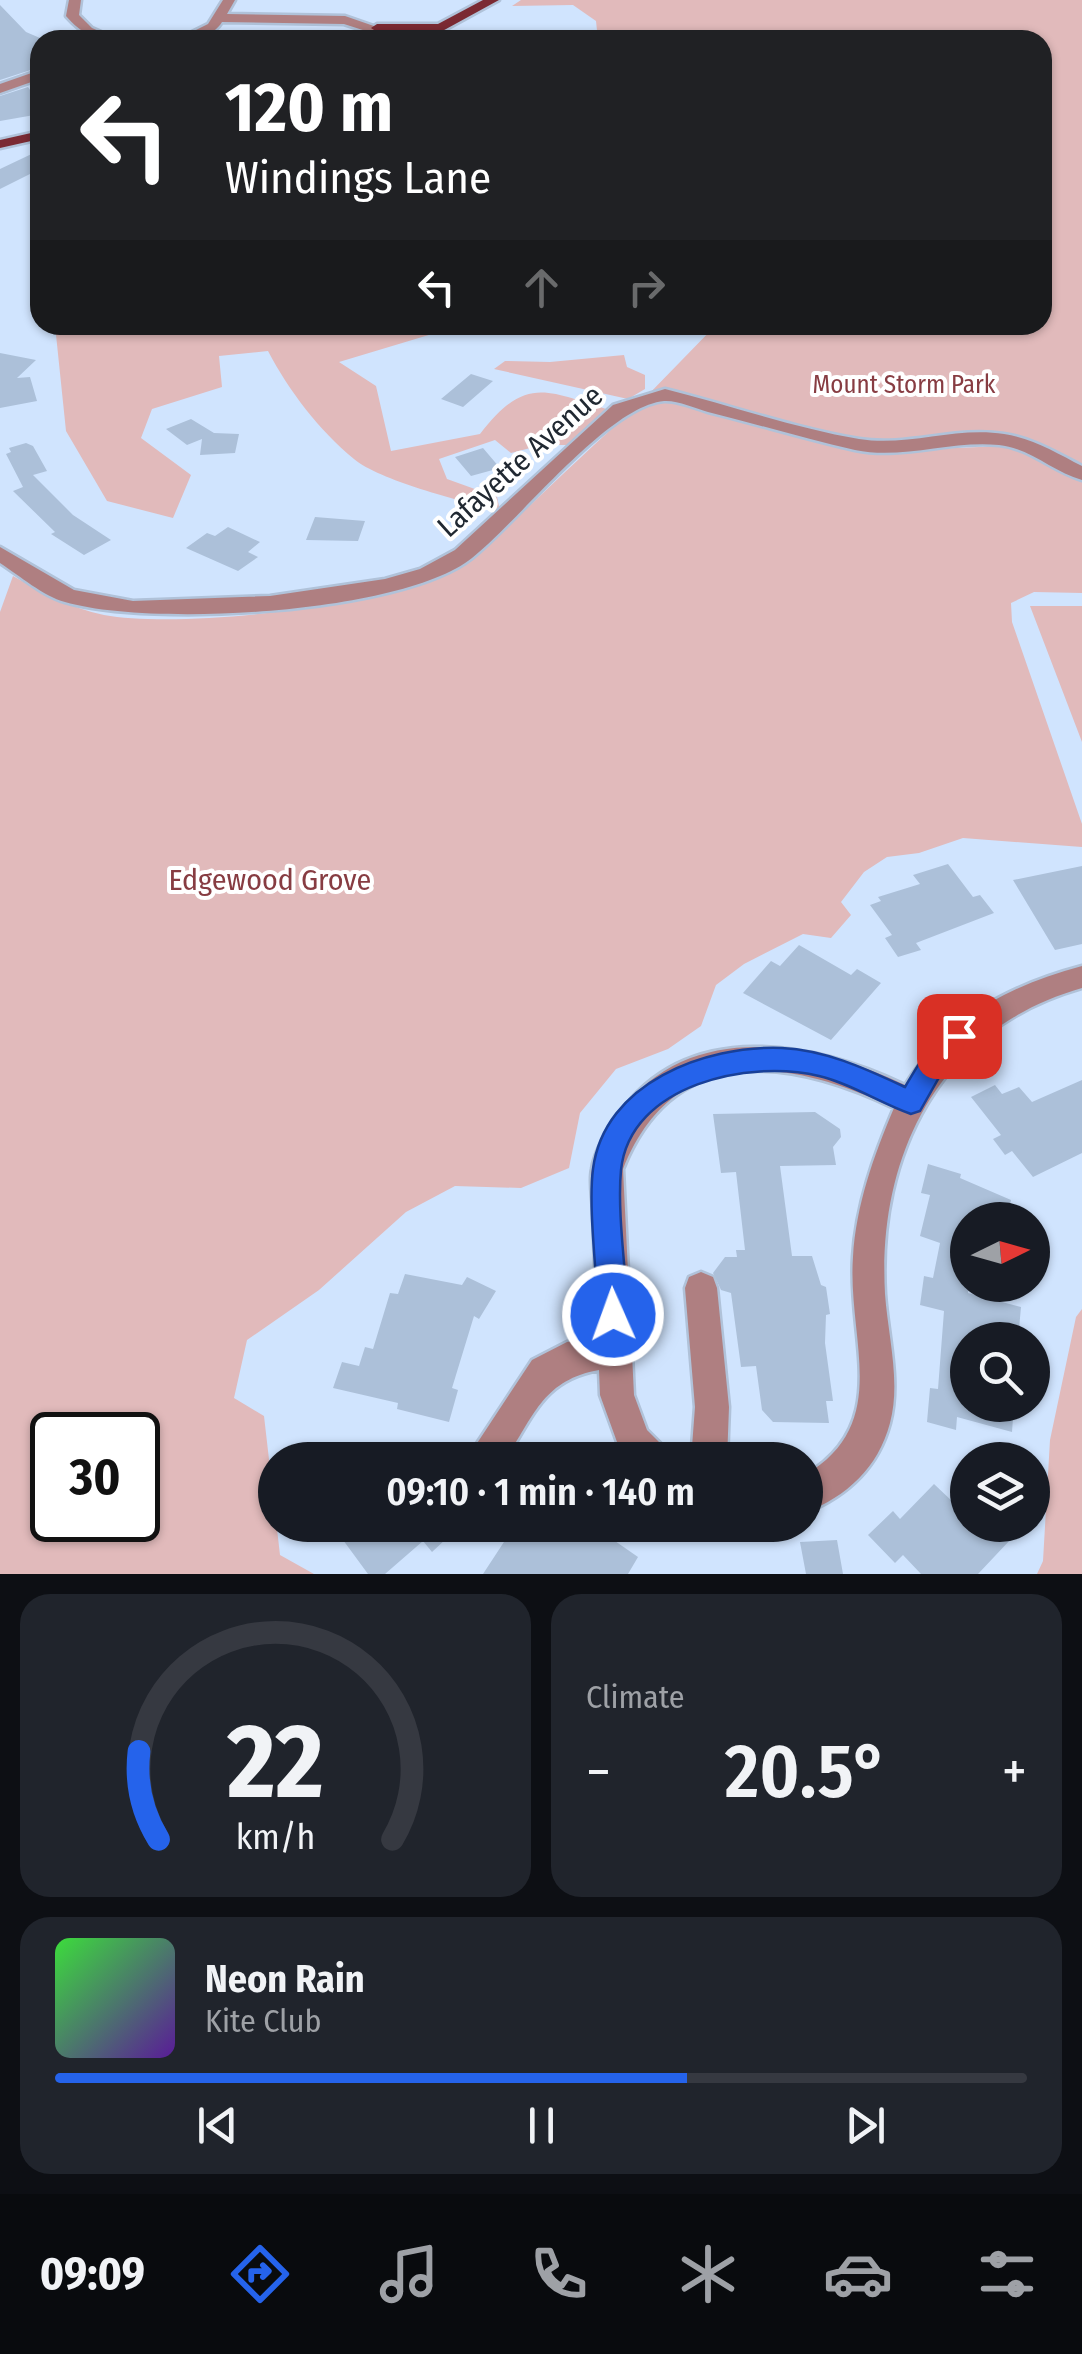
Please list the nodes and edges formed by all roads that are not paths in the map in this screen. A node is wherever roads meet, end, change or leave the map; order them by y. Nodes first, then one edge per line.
1 (75, 0) edge
2 (229, 0) edge
3 (493, 0) edge
4 (246, 2) edge
5 (220, 18) junction
6 (302, 18) junction
7 (448, 24) junction
8 (377, 28) junction
9 (90, 30) edge
10 (209, 30) edge
11 (382, 30) edge
12 (436, 30) edge
13 (30, 78) edge
14 (0, 90) edge
15 (30, 137) edge
16 (0, 144) edge
17 (1082, 474) edge
18 (0, 554) edge
19 (1082, 977) edge
20 (911, 1102) junction
21 (702, 1288) dead end
22 (615, 1352) junction
23 (496, 1442) edge
24 (633, 1442) edge
25 (709, 1442) edge
26 (823, 1484) edge

1 - 9 street
2 - 5 street
3 - 7 main road
4 - 6 street
5 - 6 street
5 - 10 street
6 - 8 street
7 - 8 main road
7 - 12 main road
8 - 11 street
13 - 14 street
15 - 16 main road
17 - 18 street, Lafayette Avenue
19 - 20 street
20 - 22 street
20 - 26 street
21 - 25 street
22 - 23 street
22 - 24 street

